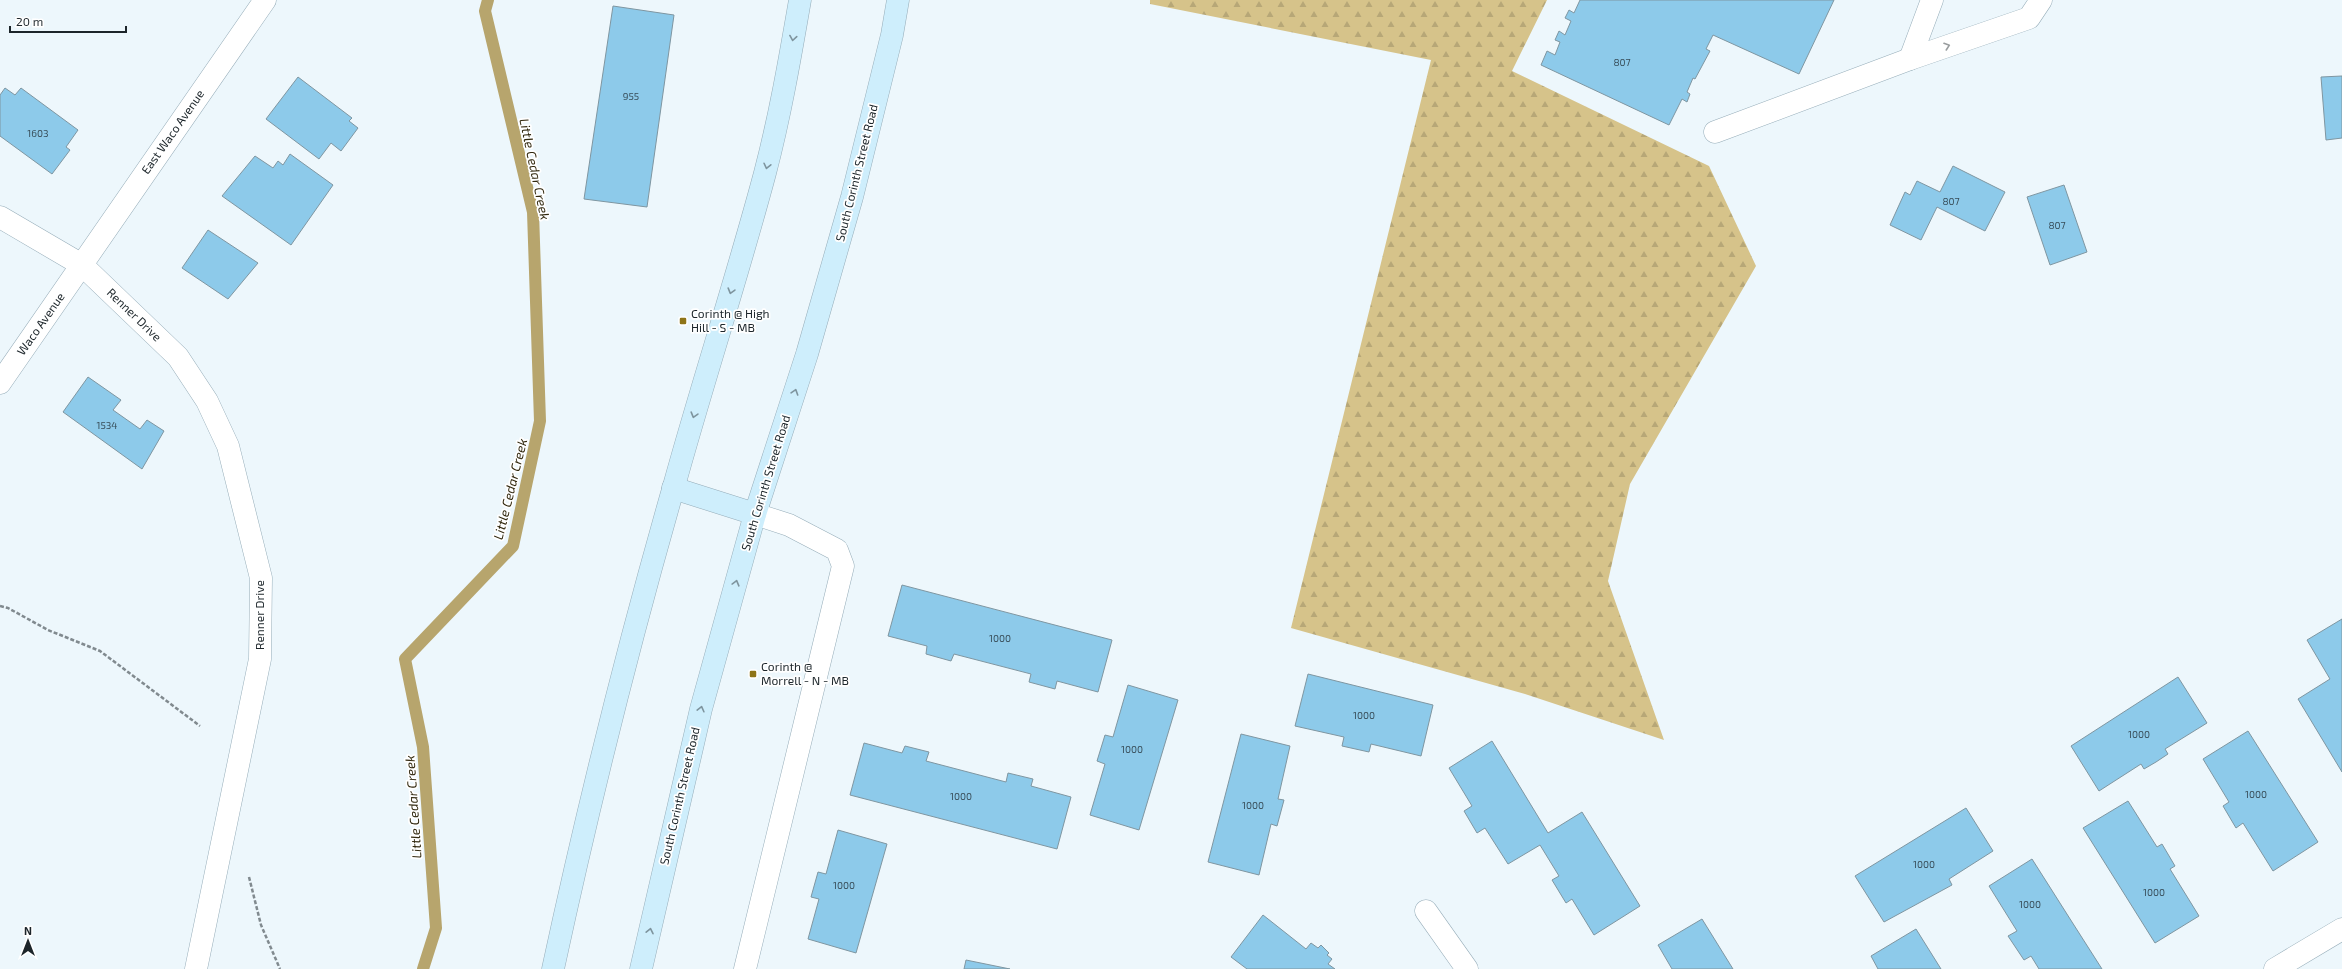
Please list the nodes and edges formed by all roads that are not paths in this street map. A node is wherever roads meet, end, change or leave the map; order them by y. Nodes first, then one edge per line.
1 (265, 0) edge
2 (800, 0) edge
3 (898, 0) edge
4 (1932, 0) edge
5 (2041, 0) edge
6 (1910, 59) junction
7 (1715, 132) dead end
8 (0, 217) edge
9 (82, 264) junction
10 (0, 383) edge
11 (673, 488) junction
12 (755, 514) junction
13 (1426, 911) dead end
14 (2342, 929) edge
15 (196, 969) edge
16 (553, 969) edge
17 (641, 969) edge
18 (745, 969) edge
19 (1467, 969) edge
20 (2275, 969) edge

1 - 9 street, East Waco Avenue
2 -> 11 main road
12 -> 3 main road, South Corinth Street Road
4 - 6 street
6 -> 5 street
6 - 7 street
8 - 9 street, Renner Drive
9 - 10 street, Waco Avenue
9 - 15 street, Renner Drive
11 - 12 main road
11 - 16 main road
17 -> 12 main road, South Corinth Street Road
12 - 18 street
13 - 19 street
14 - 20 street

